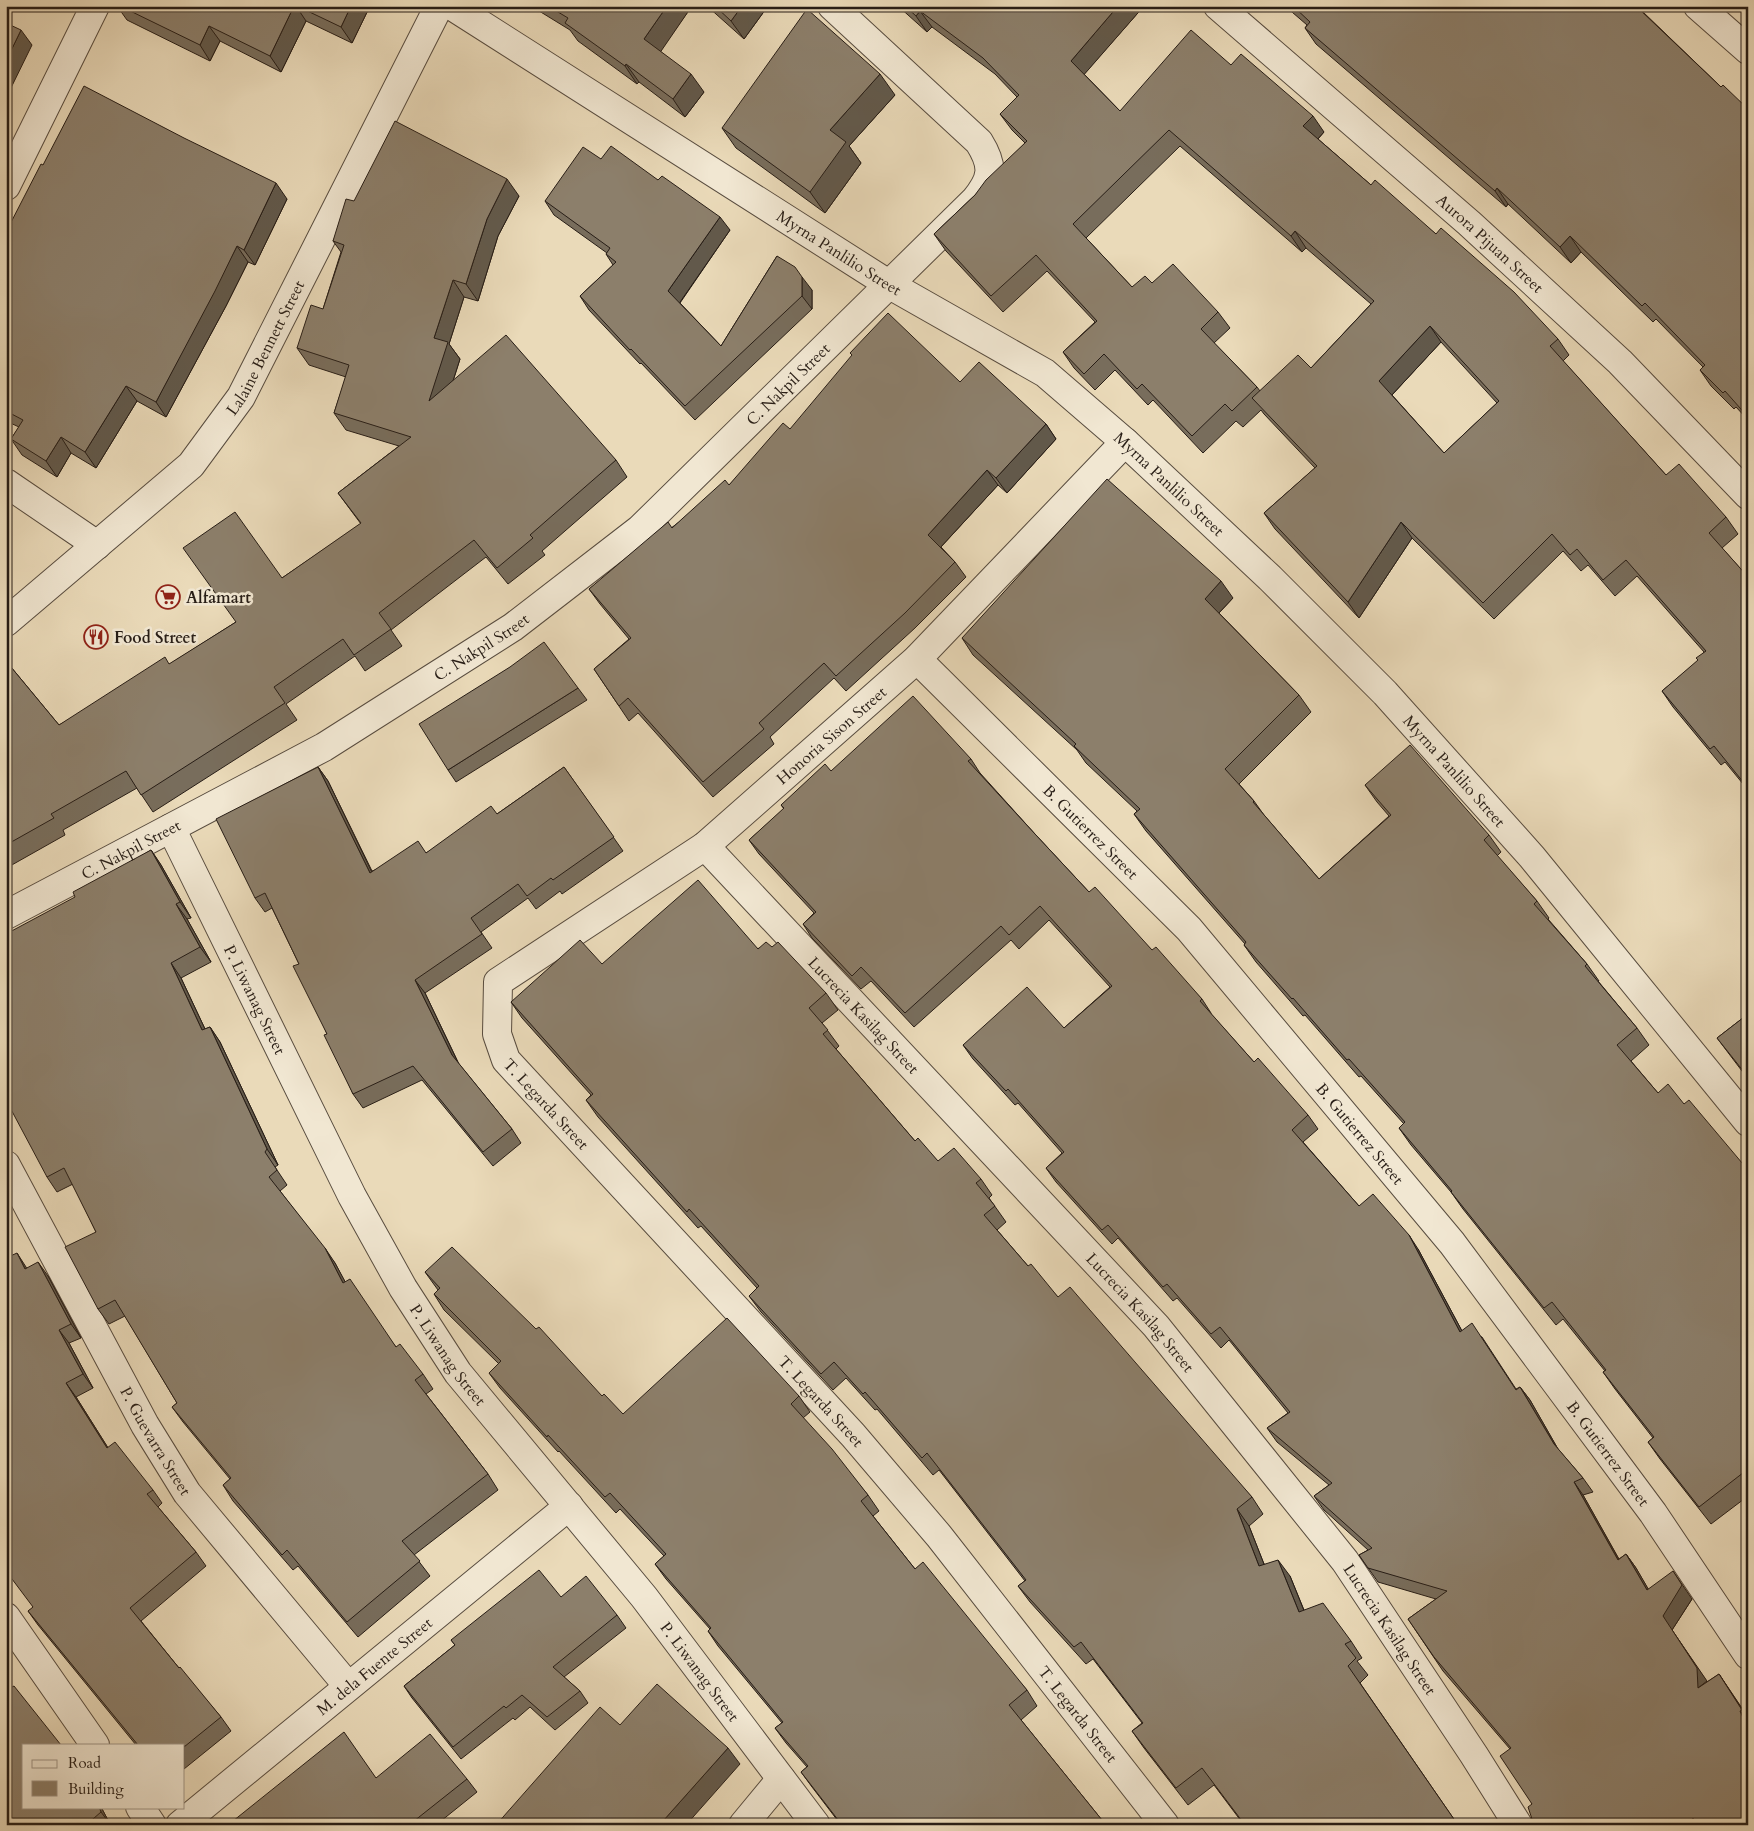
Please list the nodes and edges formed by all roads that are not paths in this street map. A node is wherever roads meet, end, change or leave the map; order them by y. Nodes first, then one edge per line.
1 (95, 6) edge
2 (438, 6) edge
3 (452, 6) edge
4 (832, 6) edge
5 (1218, 6) edge
6 (1698, 6) edge
7 (1748, 50) edge
8 (6, 186) edge
9 (890, 285) junction
10 (1125, 442) junction
11 (6, 483) edge
12 (1748, 495) edge
13 (97, 545) junction
14 (6, 622) edge
15 (917, 659) junction
16 (171, 828) junction
17 (705, 846) junction
18 (6, 915) edge
19 (498, 982) joint
20 (1748, 1122) edge
21 (6, 1165) edge
22 (569, 1506) junction
23 (6, 1617) edge
24 (15, 1651) edge
25 (1748, 1655) edge
26 (348, 1686) junction
27 (94, 1744) edge
28 (781, 1779) junction
29 (141, 1808) edge
30 (152, 1825) edge
31 (180, 1825) edge
32 (743, 1825) edge
33 (816, 1825) edge
34 (1165, 1825) edge
35 (1518, 1825) edge

1 - 8 street
2 - 13 street, Lalaine Bennett Street
3 - 9 street, Myrna Panlilio Street
4 - 9 street, C. Nakpil Street
5 - 12 street, Aurora Pijuan Street
6 - 7 street
9 - 10 street, Myrna Panlilio Street
9 - 16 street, C. Nakpil Street
10 - 15 street, Honoria Sison Street
10 - 20 street, Myrna Panlilio Street
11 - 13 street
13 - 14 street, Lalaine Bennett Street
15 - 17 street, Honoria Sison Street
15 - 25 street, B. Gutierrez Street
16 - 18 street, C. Nakpil Street
16 - 22 street, P. Liwanag Street
17 - 19 street, Honoria Sison Street
17 - 35 street, Lucrecia Kasilag Street
19 - 34 street, T. Legarda Street
21 - 26 street, P. Guevarra Street
22 - 26 street, M. dela Fuente Street
22 - 28 street, P. Liwanag Street
23 - 24 street
24 - 27 street
26 - 31 street, M. dela Fuente Street
28 - 32 street
28 - 33 street, P. Liwanag Street
29 - 30 street

